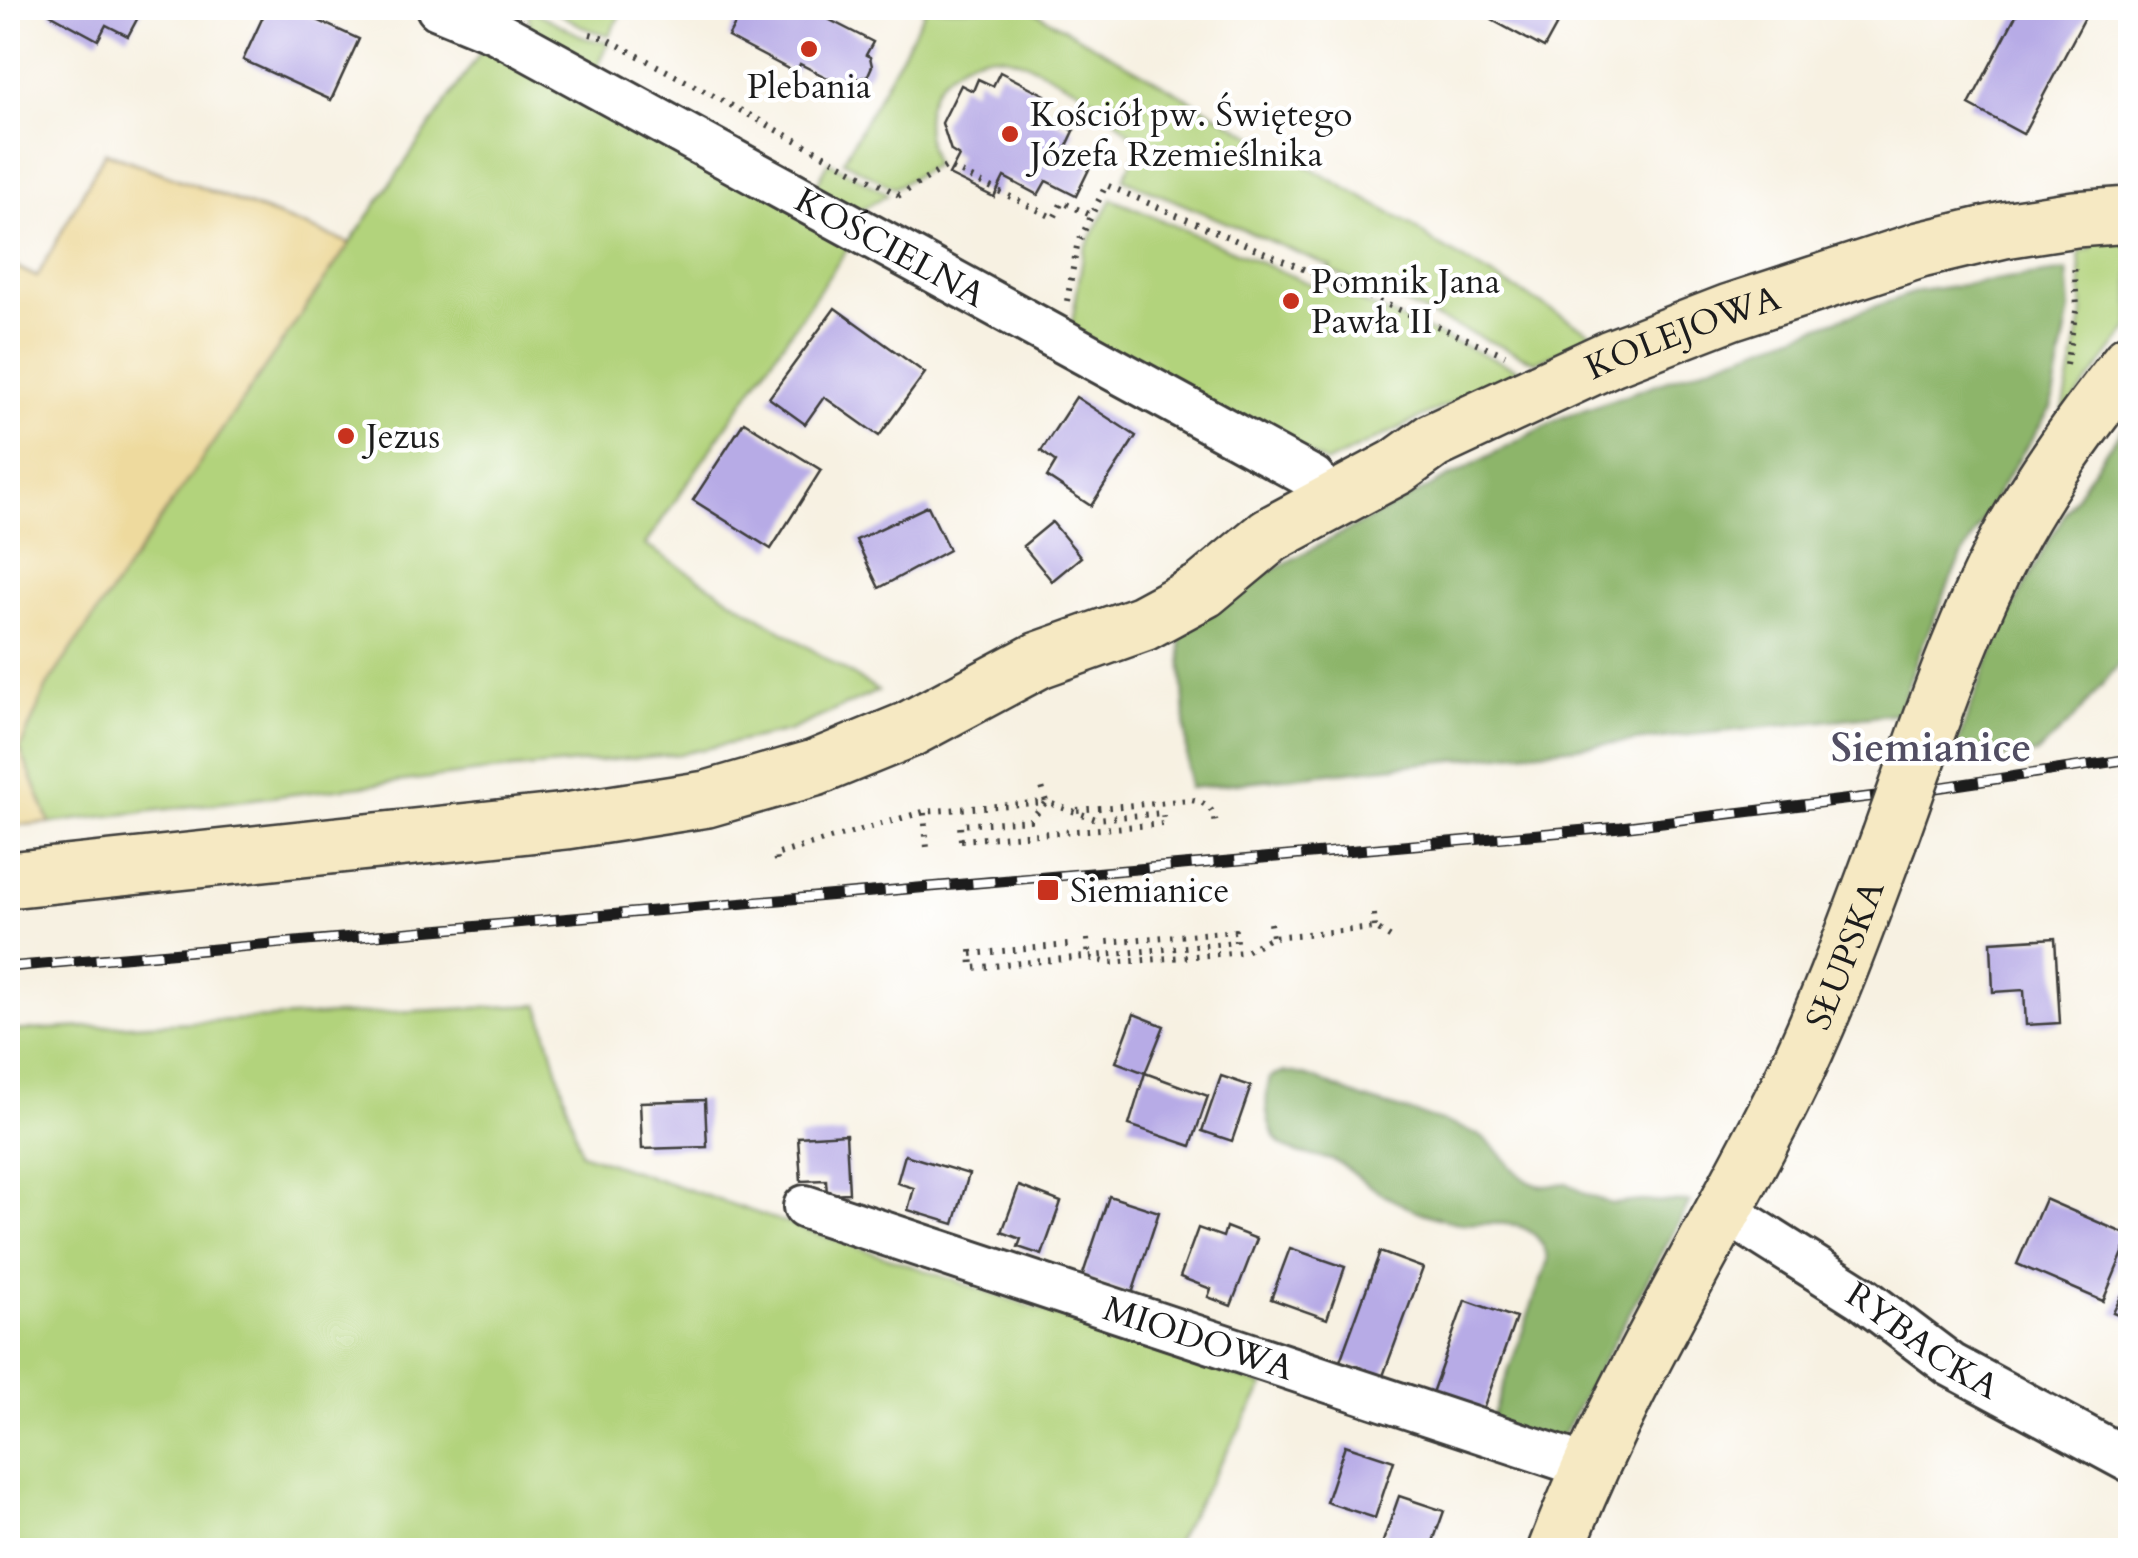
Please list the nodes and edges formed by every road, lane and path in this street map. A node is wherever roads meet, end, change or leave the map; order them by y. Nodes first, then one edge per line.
1 (438, 8) edge
2 (504, 20) edge
3 (586, 33) dead end
4 (898, 195) junction
5 (1091, 215) junction
6 (2130, 215) edge
7 (849, 224) junction
8 (1060, 340) junction
9 (1517, 360) dead end
10 (2130, 362) edge
11 (1332, 502) junction
12 (1041, 782) dead end
13 (1046, 802) junction
14 (1069, 810) junction
15 (924, 813) junction
16 (1216, 824) dead end
17 (927, 848) dead end
18 (776, 861) dead end
19 (8, 880) edge
20 (1374, 914) dead end
21 (1270, 923) dead end
22 (1375, 928) junction
23 (1272, 937) junction
24 (1087, 939) dead end
25 (1396, 941) dead end
26 (1107, 942) dead end
27 (1068, 945) dead end
28 (1089, 958) junction
29 (805, 1207) dead end
30 (1722, 1209) junction
31 (2130, 1460) edge
32 (1591, 1468) junction
33 (1556, 1550) edge

1 - 2 street, KOŚCIELNA
2 - 7 street, KOŚCIELNA
3 - 4 path
4 - 5 path
4 - 7 path
5 - 8 path
5 - 9 path
6 - 11 street, KOLEJOWA
7 - 8 street, KOŚCIELNA
8 - 11 street, KOŚCIELNA
10 - 30 street, SŁUPSKA, bridge
11 - 19 street, KOLEJOWA
12 - 13 path
13 - 14 path
13 - 14 path
13 - 15 path
14 - 16 path
15 - 17 path
15 - 18 path
20 - 22 path
21 - 23 path
22 - 23 path
22 - 25 path
23 - 28 path
24 - 28 path
26 - 28 path
27 - 28 path
29 - 32 street, MIODOWA
30 - 31 street, RYBACKA
30 - 32 street, SŁUPSKA
32 - 33 street, SŁUPSKA

